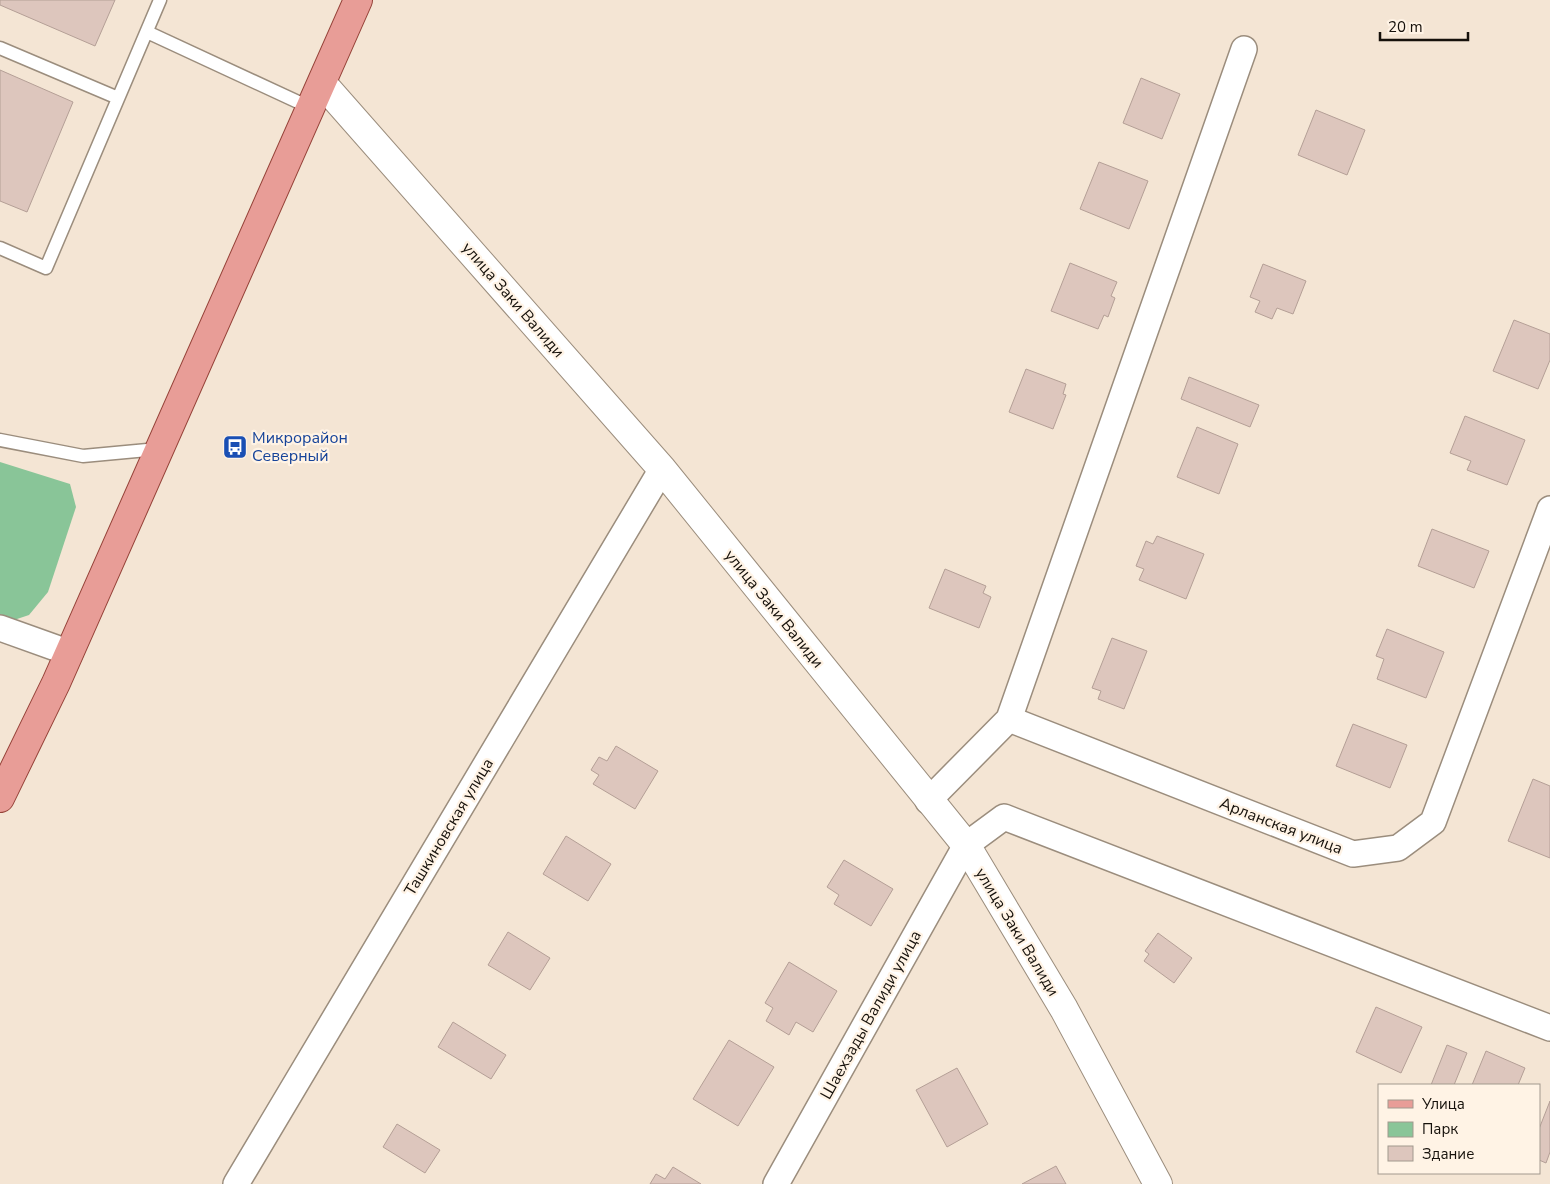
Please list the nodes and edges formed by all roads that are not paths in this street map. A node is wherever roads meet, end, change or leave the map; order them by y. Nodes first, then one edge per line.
1 (160, 0) edge
2 (358, 0) edge
3 (147, 32) junction
4 (0, 48) edge
5 (1244, 49) dead end
6 (322, 83) junction
7 (118, 98) junction
8 (311, 108) junction
9 (0, 248) edge
10 (0, 440) edge
11 (158, 449) junction
12 (662, 469) junction
13 (1550, 509) edge
14 (0, 628) edge
15 (70, 653) junction
16 (1009, 720) junction
17 (0, 798) edge
18 (928, 801) junction
19 (966, 845) junction
20 (1550, 1028) edge
21 (236, 1184) edge
22 (776, 1184) edge
23 (1158, 1184) edge

1 - 3 lane
2 - 6 main road
3 - 7 lane
3 - 8 lane
4 - 7 lane
5 - 16 street
6 - 8 main road
6 - 12 street, улица Заки Валиди
7 - 9 lane
8 - 11 main road
10 - 11 lane
11 - 15 main road
12 - 18 street, улица Заки Валиди
12 - 21 street, Ташкиновская улица
13 - 16 street, Арланская улица
14 - 15 street
15 - 17 main road
16 - 18 street
18 - 19 street, улица Заки Валиди
19 - 20 street
19 - 22 street, Шаехзады Валиди улица
19 - 23 street, улица Заки Валиди

